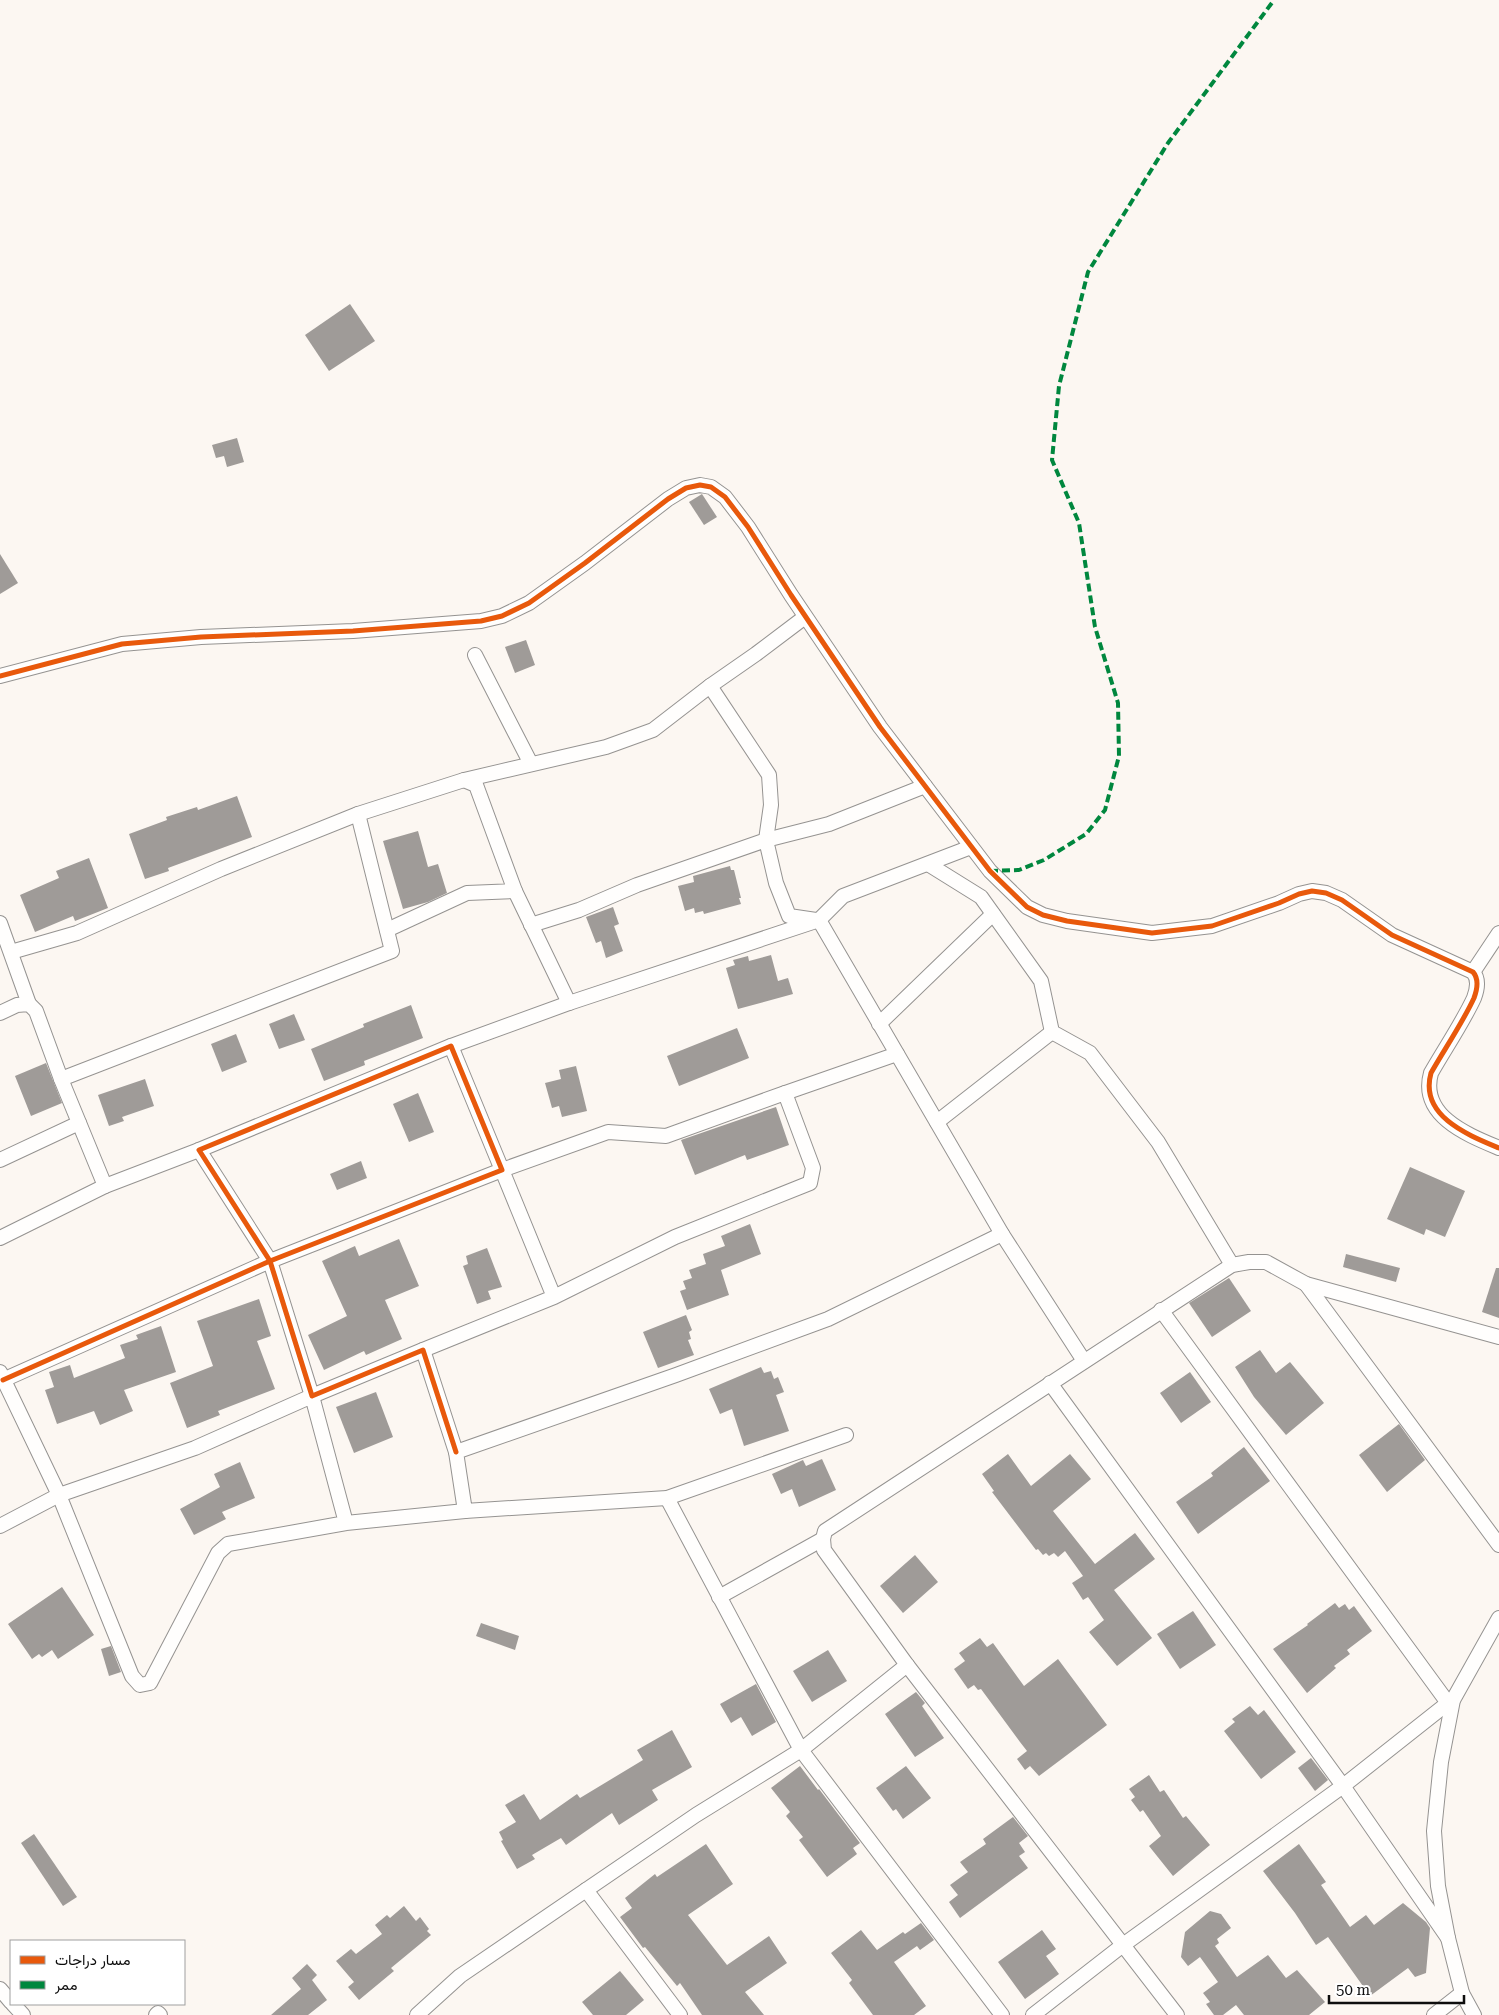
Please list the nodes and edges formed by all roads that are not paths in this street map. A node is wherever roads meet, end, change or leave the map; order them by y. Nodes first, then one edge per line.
1 (805, 617) junction
2 (475, 655) dead end
3 (0, 676) edge
4 (710, 686) junction
5 (531, 764) junction
6 (464, 780) junction
7 (925, 786) junction
8 (358, 814) junction
9 (766, 840) junction
10 (971, 847) junction
11 (928, 864) junction
12 (515, 891) junction
13 (993, 914) junction
14 (819, 920) junction
15 (0, 922) edge
16 (531, 925) junction
17 (387, 930) junction
18 (1499, 933) edge
19 (10, 952) junction
20 (1473, 972) junction
21 (569, 1003) junction
22 (28, 1004) junction
23 (0, 1012) edge
24 (880, 1024) junction
25 (1052, 1032) junction
26 (451, 1046) junction
27 (897, 1054) junction
28 (61, 1079) junction
29 (785, 1093) junction
30 (937, 1122) junction
31 (79, 1123) junction
32 (1499, 1148) edge
33 (199, 1150) junction
34 (0, 1160) edge
35 (502, 1170) junction
36 (106, 1186) junction
37 (1002, 1234) junction
38 (0, 1238) edge
39 (270, 1261) junction
40 (1232, 1266) junction
41 (1306, 1284) junction
42 (554, 1298) junction
43 (1161, 1310) junction
44 (1499, 1337) edge
45 (423, 1350) junction
46 (1084, 1361) junction
47 (2, 1376) edge
48 (1050, 1383) junction
49 (312, 1396) junction
50 (846, 1435) dead end
51 (456, 1452) junction
52 (59, 1495) junction
53 (666, 1498) junction
54 (465, 1511) junction
55 (346, 1523) junction
56 (0, 1526) edge
57 (823, 1539) junction
58 (1499, 1545) edge
59 (719, 1597) junction
60 (1499, 1618) edge
61 (907, 1665) junction
62 (1450, 1701) junction
63 (802, 1750) junction
64 (1344, 1786) junction
65 (586, 1890) junction
66 (1448, 1938) junction
67 (1123, 1945) junction
68 (0, 1989) edge
69 (1462, 1993) junction
70 (10, 2001) edge
71 (14, 2005) edge
72 (23, 2015) edge
73 (417, 2015) edge
74 (680, 2015) edge
75 (1002, 2015) edge
76 (1033, 2015) edge
77 (1177, 2015) edge
78 (1434, 2015) edge
79 (1474, 2015) edge

1 - 3 street
1 - 4 street
1 - 7 street
2 - 5 street
4 - 5 street
4 - 9 street
5 - 6 street
6 - 8 street
6 - 12 street
7 - 9 street
7 - 10 street
8 - 17 street
8 - 19 street
9 - 14 street
9 - 16 street
10 - 11 street
10 - 20 street
11 - 13 street
11 - 14 street
12 - 16 street
12 - 17 street
13 - 24 street
13 - 25 street
14 - 21 street
14 - 24 street
15 - 19 street
16 - 21 street
17 - 28 street
18 - 20 street
19 - 22 street
20 - 32 street
21 - 26 street
22 - 23 street
22 - 28 street
24 - 27 street
25 - 30 street
25 - 40 street
26 - 33 street
26 - 35 street
27 - 29 street
27 - 30 street
28 - 31 street
29 - 35 street
29 - 42 street
30 - 37 street
31 - 34 street
31 - 36 street
33 - 36 street
33 - 39 street
35 - 39 street
35 - 42 street
36 - 38 street
37 - 46 street
37 - 51 street
39 - 47 street
39 - 49 street
40 - 41 street
40 - 43 street
41 - 44 street
41 - 58 street
42 - 45 street
43 - 46 street
43 - 62 street
45 - 49 street
45 - 51 street
46 - 48 street
47 - 52 street
48 - 57 street
48 - 64 street
49 - 52 street
49 - 55 street
50 - 53 street
51 - 54 street
52 - 55 street
52 - 56 street
53 - 54 street
53 - 59 street
54 - 55 street
57 - 59 street
57 - 61 street
59 - 63 street
60 - 62 street
61 - 63 street
61 - 67 street
62 - 64 street
62 - 66 street
63 - 65 street
63 - 75 street
64 - 66 street
64 - 67 street
65 - 73 street
65 - 74 street
66 - 69 street
67 - 76 street
67 - 77 street
68 - 70 street
69 - 78 street
69 - 79 street
71 - 72 street

